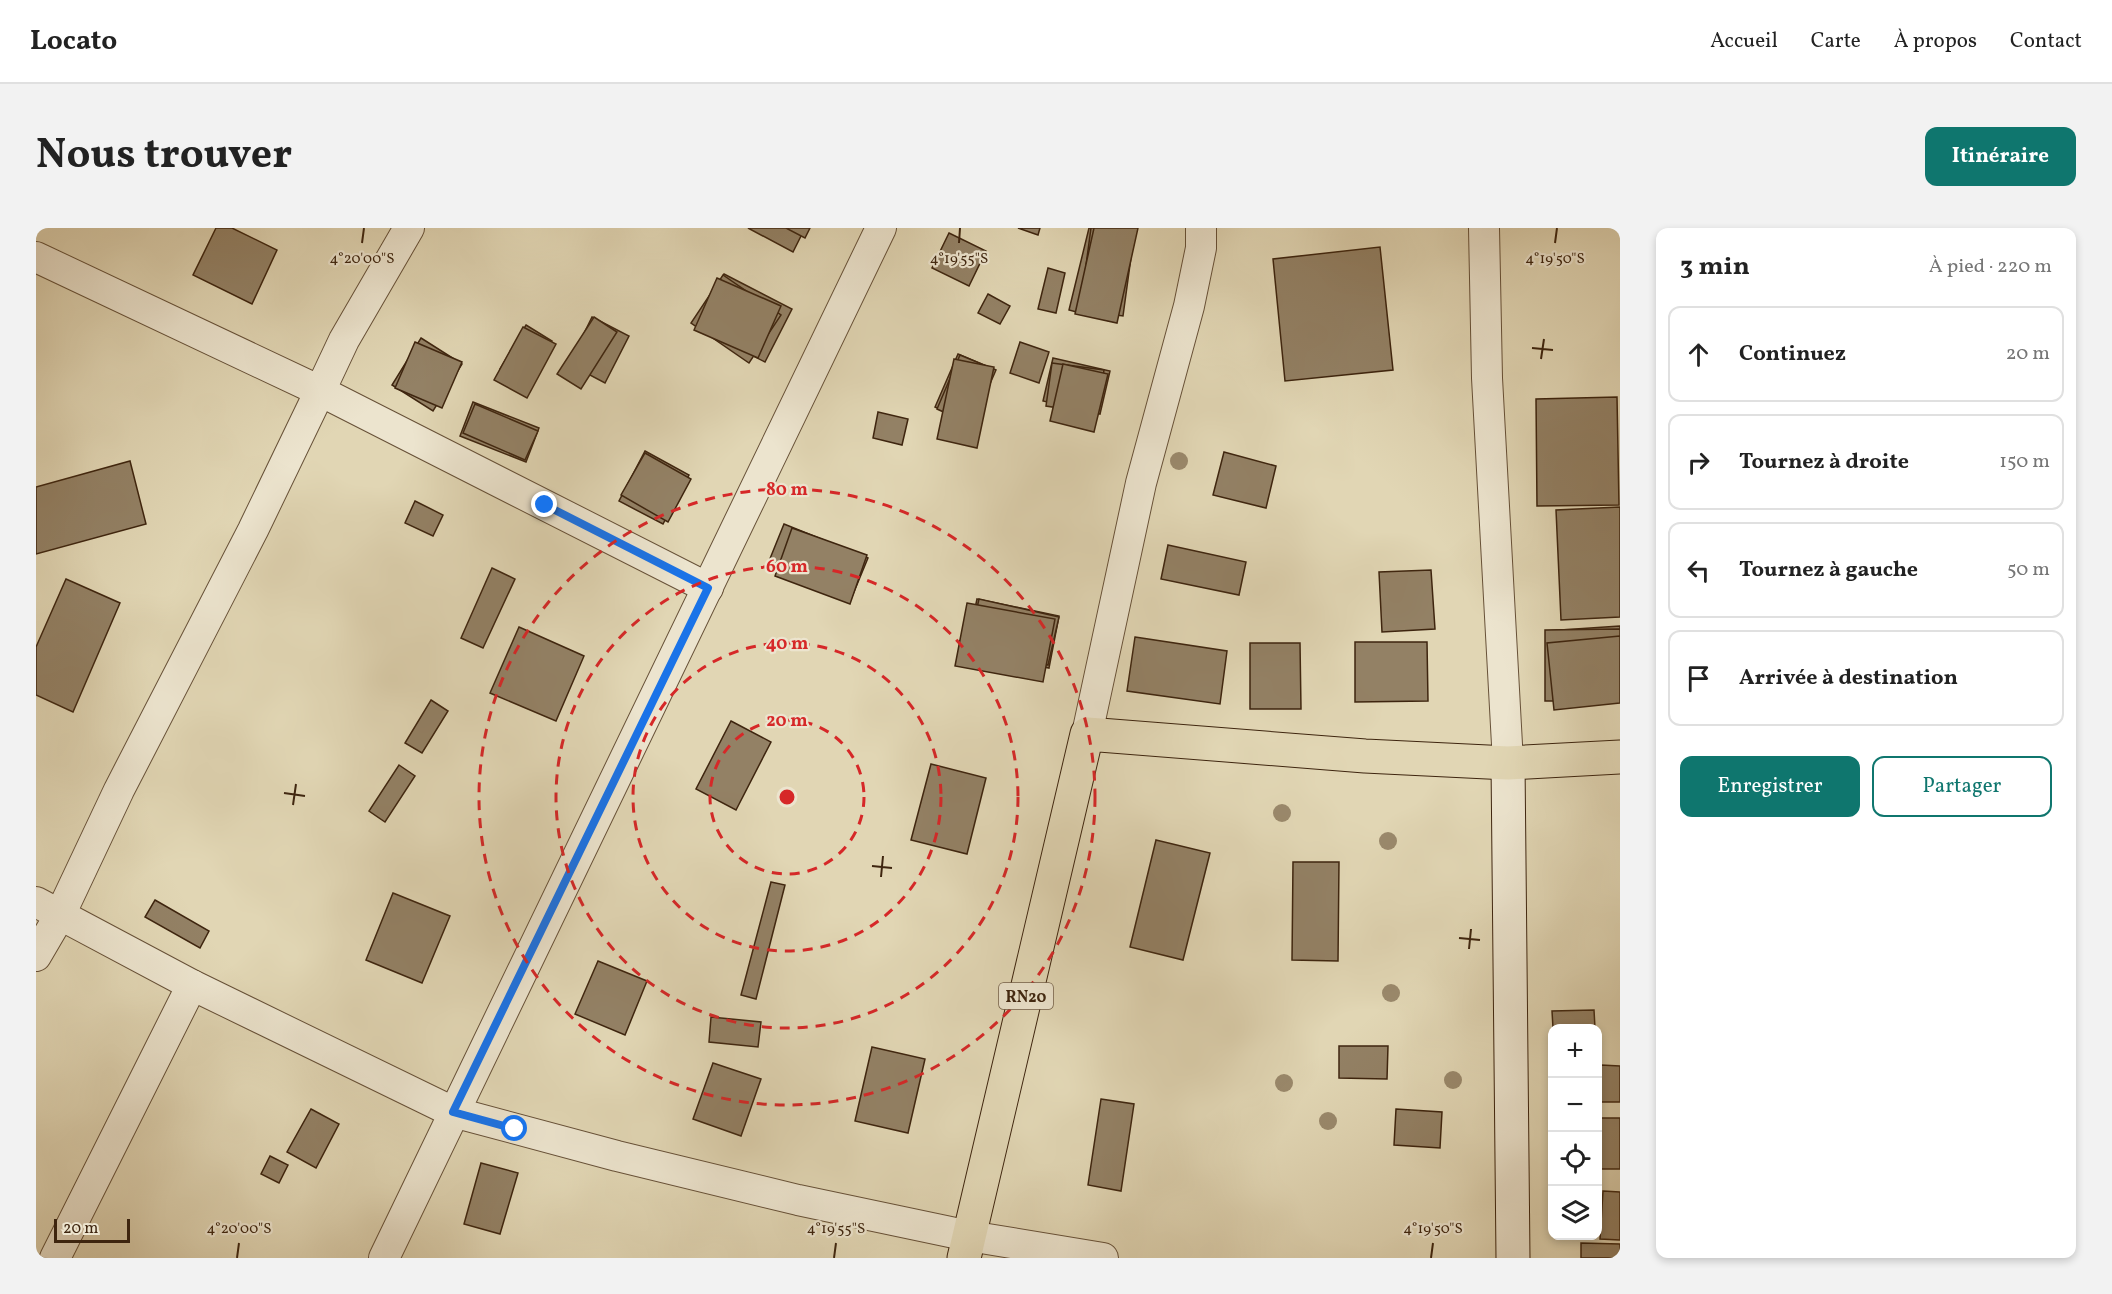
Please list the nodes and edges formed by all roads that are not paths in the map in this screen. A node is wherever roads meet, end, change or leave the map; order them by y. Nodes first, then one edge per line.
1 (409, 228) edge
2 (881, 228) edge
3 (1201, 228) edge
4 (1484, 228) edge
5 (36, 257) edge
6 (320, 391) junction
7 (708, 588) junction
8 (1087, 734) junction
9 (1620, 757) edge
10 (1508, 763) junction
11 (48, 908) edge
12 (36, 956) edge
13 (192, 985) junction
14 (453, 1112) junction
15 (967, 1247) edge
16 (55, 1258) edge
17 (384, 1258) edge
18 (1103, 1258) edge
19 (1513, 1258) edge

1 - 6 street
2 - 7 street
3 - 8 street
4 - 10 street
5 - 6 street
6 - 7 street
6 - 11 street
7 - 14 street
8 - 10 main road
8 - 15 main road, RN20
9 - 10 main road
10 - 19 street
11 - 12 street
11 - 13 street
13 - 14 street
13 - 16 street
14 - 15 street
14 - 17 street
15 - 18 street

